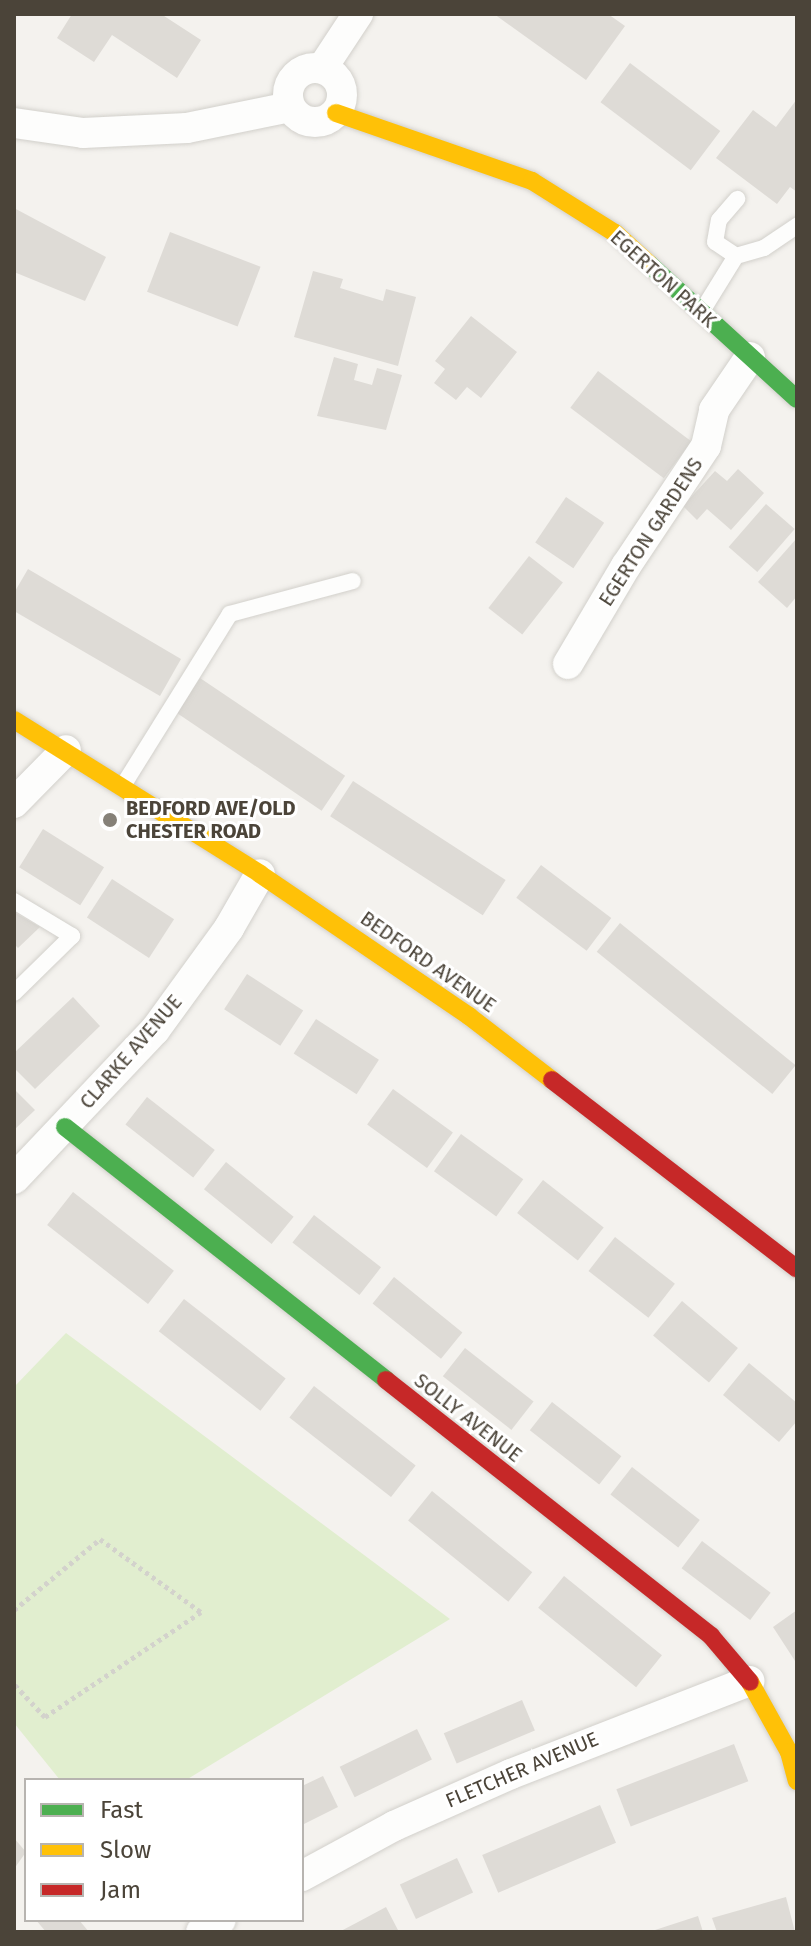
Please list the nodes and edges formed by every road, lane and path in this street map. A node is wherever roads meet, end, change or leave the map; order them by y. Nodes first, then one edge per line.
1 (358, 14) edge
2 (323, 67) junction
3 (290, 107) junction
4 (336, 113) junction
5 (14, 123) edge
6 (737, 199) dead end
7 (797, 226) edge
8 (736, 256) junction
9 (701, 313) junction
10 (750, 357) junction
11 (797, 399) edge
12 (353, 581) dead end
13 (568, 664) dead end
14 (14, 720) edge
15 (66, 750) junction
16 (123, 786) junction
17 (14, 803) edge
18 (260, 874) junction
19 (14, 901) edge
20 (14, 993) edge
21 (65, 1127) junction
22 (14, 1179) edge
23 (797, 1269) edge
24 (14, 1610) edge
25 (749, 1681) junction
26 (14, 1684) edge
27 (797, 1781) edge
28 (304, 1875) edge

1 - 2 street
2 - 3 street
2 - 4 street
3 - 4 street, EGERTON PARK
3 - 5 street
4 - 9 street, EGERTON PARK
6 - 8 lane
7 - 8 lane
8 - 9 lane
9 - 10 street, EGERTON PARK
10 - 11 street, EGERTON PARK
10 - 13 street, EGERTON GARDENS
12 - 16 lane
14 - 15 street, BEDFORD AVENUE
15 - 16 street, BEDFORD AVENUE
15 - 17 street
16 - 18 street, BEDFORD AVENUE
18 - 21 street, CLARKE AVENUE
18 - 23 street, BEDFORD AVENUE
19 - 20 lane
21 - 22 street, CLARKE AVENUE
21 - 25 street, SOLLY AVENUE
24 - 26 path
25 - 27 street, SOLLY AVENUE
25 - 28 street, FLETCHER AVENUE

